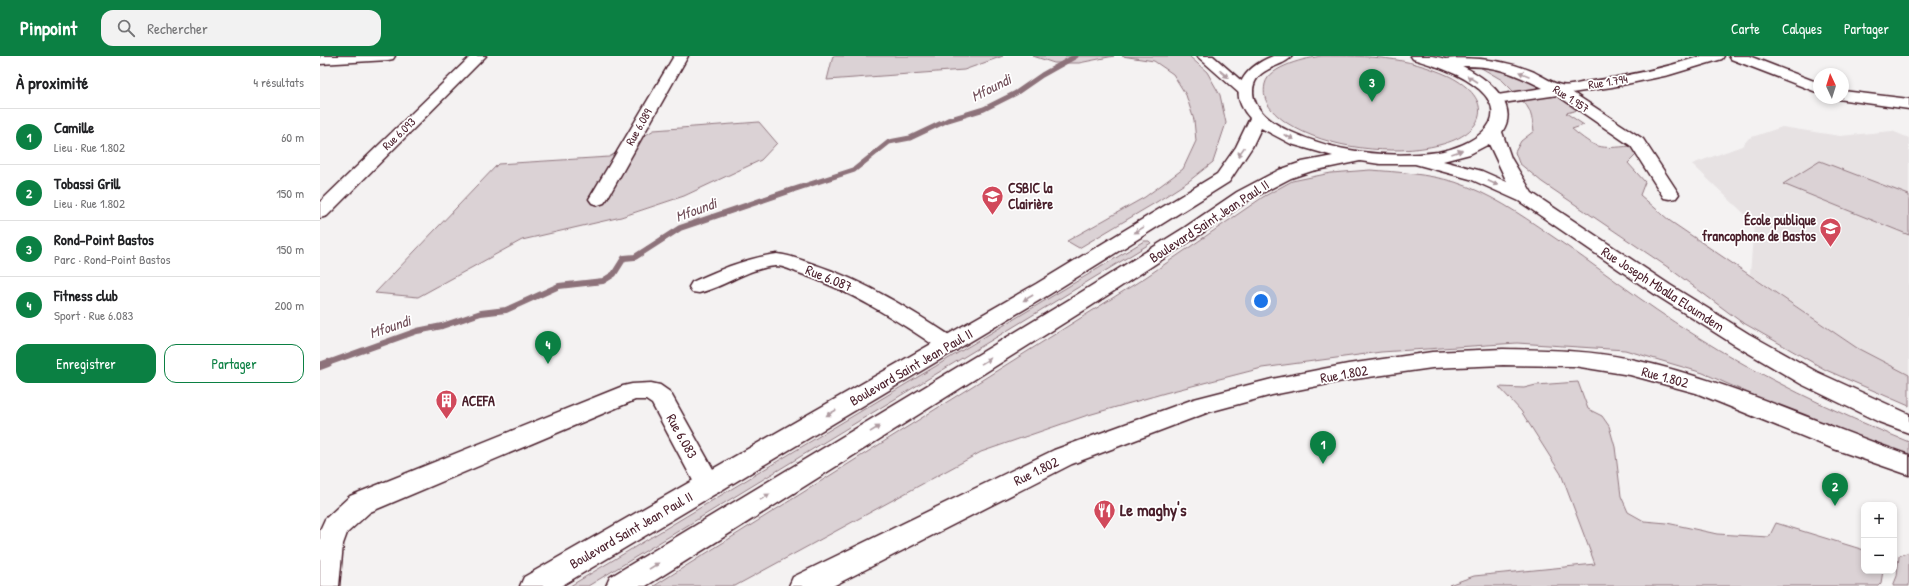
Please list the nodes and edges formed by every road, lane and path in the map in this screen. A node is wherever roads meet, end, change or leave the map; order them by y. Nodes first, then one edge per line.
1 (388, 56) edge
2 (479, 56) edge
3 (681, 56) edge
4 (1204, 56) edge
5 (1284, 56) edge
6 (1418, 56) edge
7 (1717, 56) edge
8 (1736, 56) edge
9 (320, 60) edge
10 (1440, 63) junction
11 (1813, 86) edge
12 (1559, 90) junction
13 (1245, 92) junction
14 (1849, 97) edge
15 (1496, 99) junction
16 (1909, 104) edge
17 (1258, 117) junction
18 (1494, 132) junction
19 (1357, 157) junction
20 (1416, 159) junction
21 (1670, 194) dead end
22 (1525, 197) junction
23 (598, 199) dead end
24 (320, 212) edge
25 (700, 287) dead end
26 (949, 344) junction
27 (1909, 424) edge
28 (1909, 465) edge
29 (709, 485) junction
30 (815, 583) edge
31 (324, 586) edge
32 (535, 586) edge
33 (621, 586) edge

1 - 9 street
2 - 24 street, Rue 6.093
3 - 23 street, Rue 6.089
4 -> 13 street
5 - 13 street
6 - 10 street
7 - 12 street, Rue 1.794
8 - 11 street
12 -> 10 street, Rue 1.957
15 -> 10 street
12 - 15 street, Rue 1.794
12 - 21 street, Rue 1.957
13 - 17 street
14 - 16 street
15 - 18 street
17 -> 19 street
17 -> 26 street, Boulevard Saint Jean Paul II
20 -> 18 street
18 - 22 street
19 - 20 street
33 -> 19 street, Boulevard Saint Jean Paul II
20 -> 22 street, Rue Joseph Mballa Eloumdem
22 - 27 street, Rue Joseph Mballa Eloumdem
25 - 26 street, Rue 6.087
26 -> 29 street, Boulevard Saint Jean Paul II
28 - 30 street, Rue 1.802
29 - 31 street, Rue 6.083
29 - 32 street, Boulevard Saint Jean Paul II

